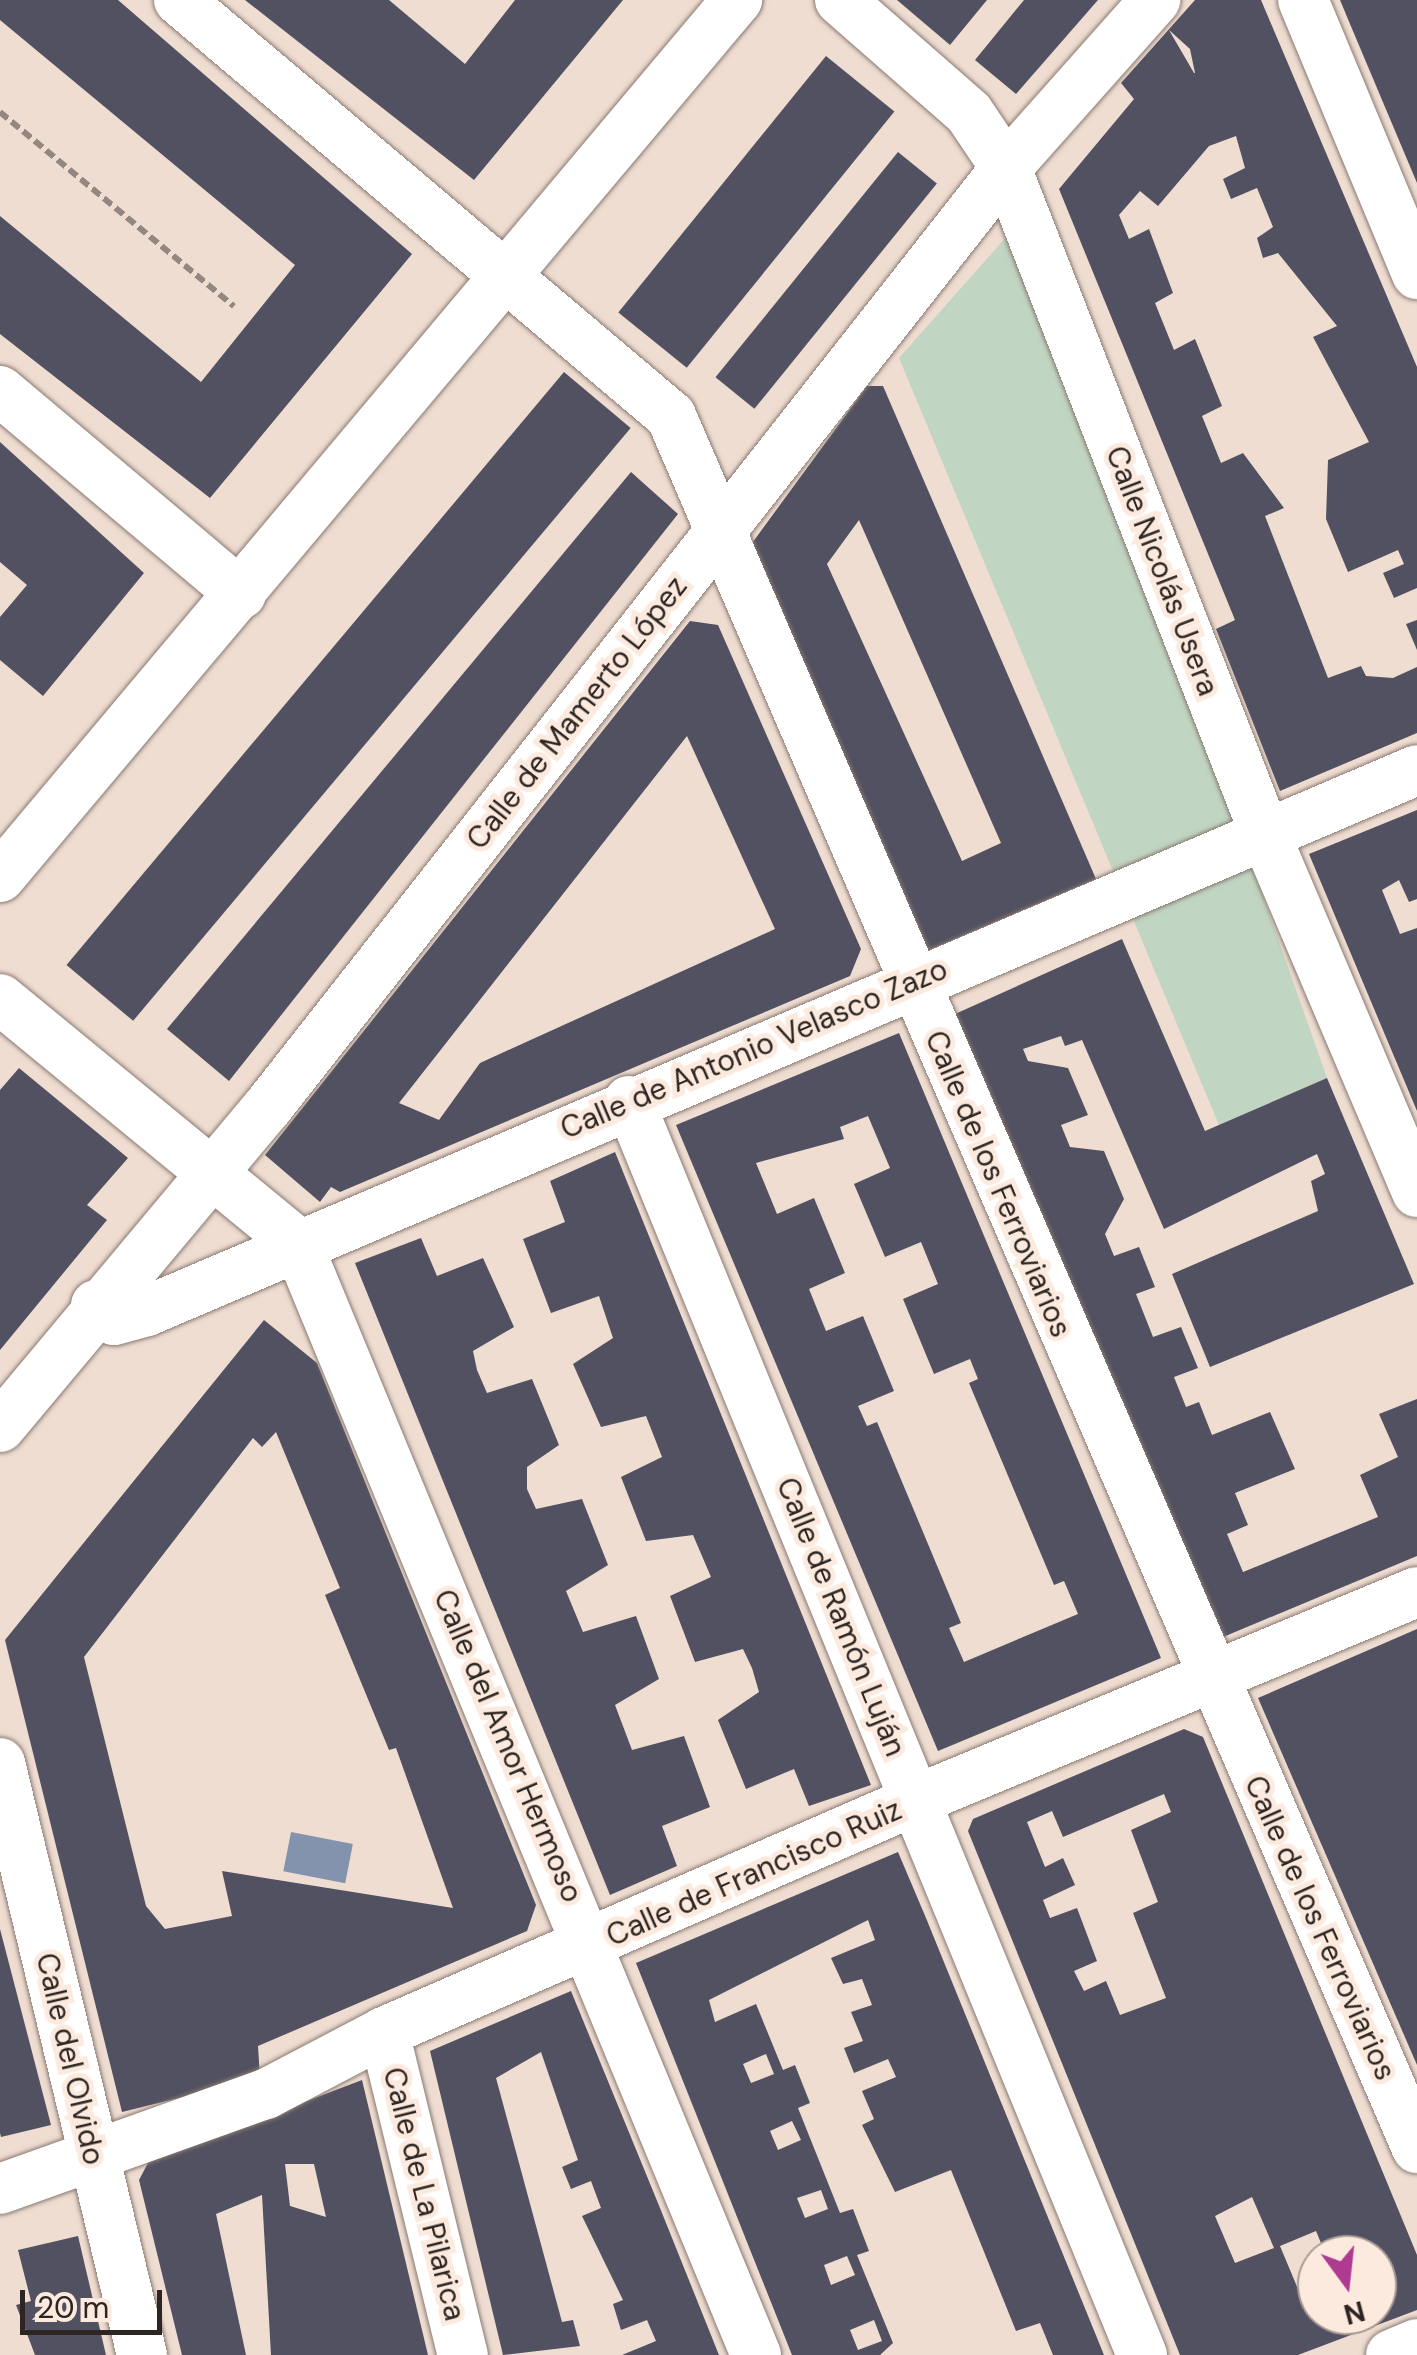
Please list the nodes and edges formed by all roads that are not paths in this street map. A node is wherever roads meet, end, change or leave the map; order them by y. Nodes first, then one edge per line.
1 (179, 0) edge
2 (737, 0) edge
3 (840, 0) edge
4 (1155, 0) edge
5 (1303, 0) edge
6 (1006, 168) junction
7 (509, 274) junction
8 (1417, 274) edge
9 (0, 390) edge
10 (718, 532) junction
11 (241, 594) junction
12 (1417, 770) edge
13 (1265, 834) junction
14 (0, 877) edge
15 (912, 983) junction
16 (0, 999) edge
17 (630, 1102) junction
18 (210, 1172) junction
19 (1417, 1192) edge
20 (297, 1243) junction
21 (96, 1306) junction
22 (0, 1427) edge
23 (1417, 1592) edge
24 (1209, 1677) junction
25 (0, 1763) edge
26 (916, 1800) junction
27 (591, 1946) junction
28 (384, 2032) junction
29 (1417, 2148) edge
30 (91, 2150) junction
31 (0, 2189) edge
32 (1417, 2344) edge
33 (142, 2355) edge
34 (463, 2355) edge
35 (756, 2355) edge
36 (1142, 2355) edge
37 (1391, 2355) edge

1 - 7 street, Calle de los Ferroviarios
2 - 7 street
3 - 6 street, Calle Nicolás Usera
4 - 6 street, Calle de Mamerto López
5 - 8 street
6 - 10 street, Calle de Mamerto López
6 - 13 street, Calle Nicolás Usera
7 - 10 street, Calle de los Ferroviarios
7 - 11 street
9 - 11 street
10 - 15 street, Calle de los Ferroviarios
10 - 18 street, Calle de Mamerto López
11 - 14 street
12 - 13 street, Calle de Antonio Velasco Zazo
13 - 15 street, Calle de Antonio Velasco Zazo
13 - 19 street, Calle Nicolás Usera
15 - 17 street, Calle de Antonio Velasco Zazo
15 - 24 street, Calle de los Ferroviarios
16 - 18 street, Calle del Amor Hermoso
17 - 20 street, Calle de Antonio Velasco Zazo
17 - 26 street, Calle de Ramón Luján
18 - 20 street, Calle del Amor Hermoso
18 - 21 street, Calle de Mamerto López
20 - 21 street, Calle de Antonio Velasco Zazo
20 - 27 street, Calle del Amor Hermoso
21 - 22 street, Calle de Mamerto López
23 - 24 street, Calle de Francisco Ruiz
24 - 26 street, Calle de Francisco Ruiz
24 - 29 street, Calle de los Ferroviarios
25 - 30 street, Calle del Olvido
26 - 27 street, Calle de Francisco Ruiz
26 - 36 street, Calle de Ramón Luján
27 - 28 street, Calle de Francisco Ruiz
27 - 35 street, Calle del Amor Hermoso
28 - 30 street, Calle de Francisco Ruiz
28 - 34 street, Calle de La Pilarica
30 - 31 street, Calle de Francisco Ruiz
30 - 33 street, Calle del Olvido
32 - 37 street

